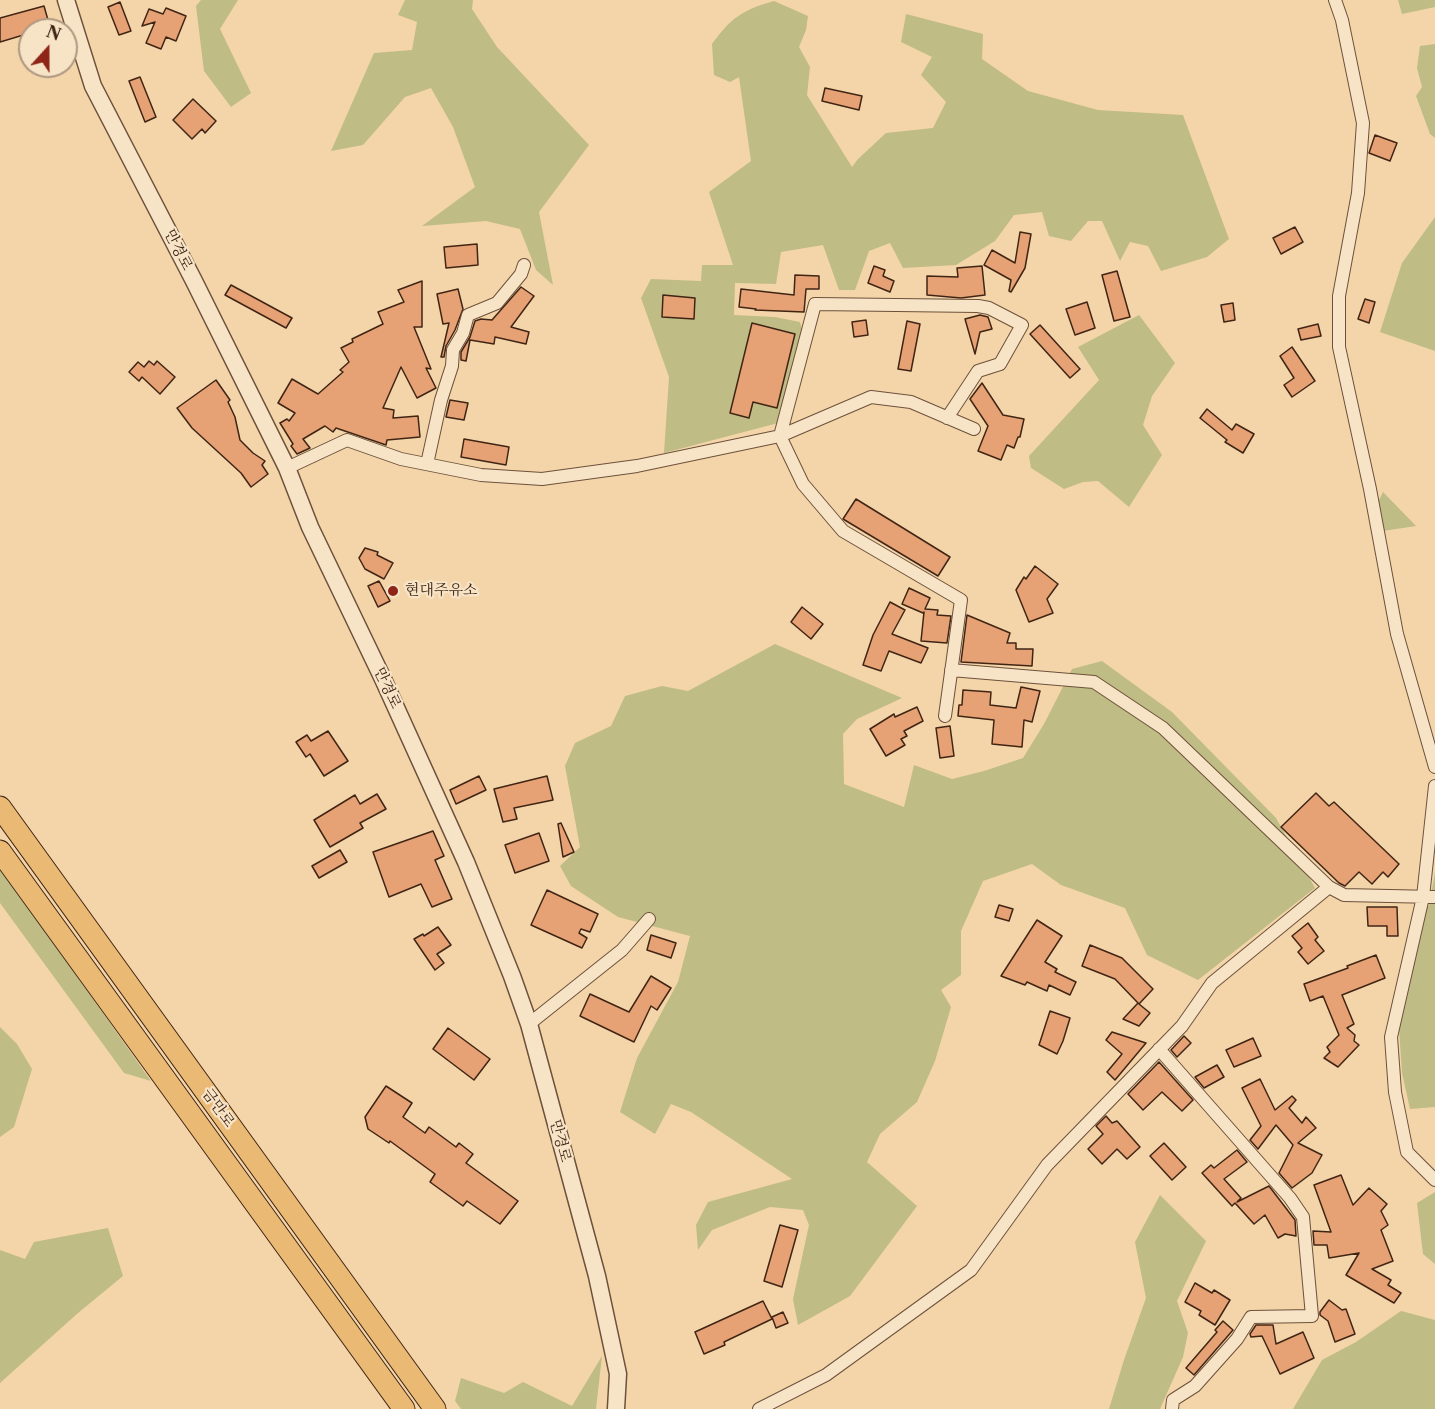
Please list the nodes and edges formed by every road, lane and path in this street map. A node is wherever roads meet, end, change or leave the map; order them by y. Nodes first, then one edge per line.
1 (66, 0) edge
2 (1335, 0) edge
3 (524, 265) dead end
4 (947, 418) junction
5 (974, 429) dead end
6 (780, 435) junction
7 (427, 464) junction
8 (287, 468) junction
9 (951, 670) junction
10 (945, 716) dead end
11 (1435, 767) edge
12 (1435, 786) edge
13 (0, 807) edge
14 (0, 851) edge
15 (1329, 887) junction
16 (1429, 897) edge
17 (649, 919) dead end
18 (529, 1024) junction
19 (1159, 1049) junction
20 (1435, 1180) edge
21 (404, 1409) edge
22 (435, 1409) edge
23 (616, 1409) edge
24 (759, 1409) edge
25 (1172, 1409) edge

1 - 8 street, 만경로
2 - 11 street
3 - 7 street
4 - 5 street
4 - 6 street
4 - 6 street
6 - 7 street
6 - 9 street
7 - 8 street
8 - 18 street, 만경로
9 - 10 street
9 - 15 street
12 - 16 street
13 - 22 highway, 금만로
14 - 21 highway, 금만로
15 - 16 street
15 - 19 street
16 - 20 street
17 - 18 street
18 - 23 street, 만경로
19 - 24 street
19 - 25 street

